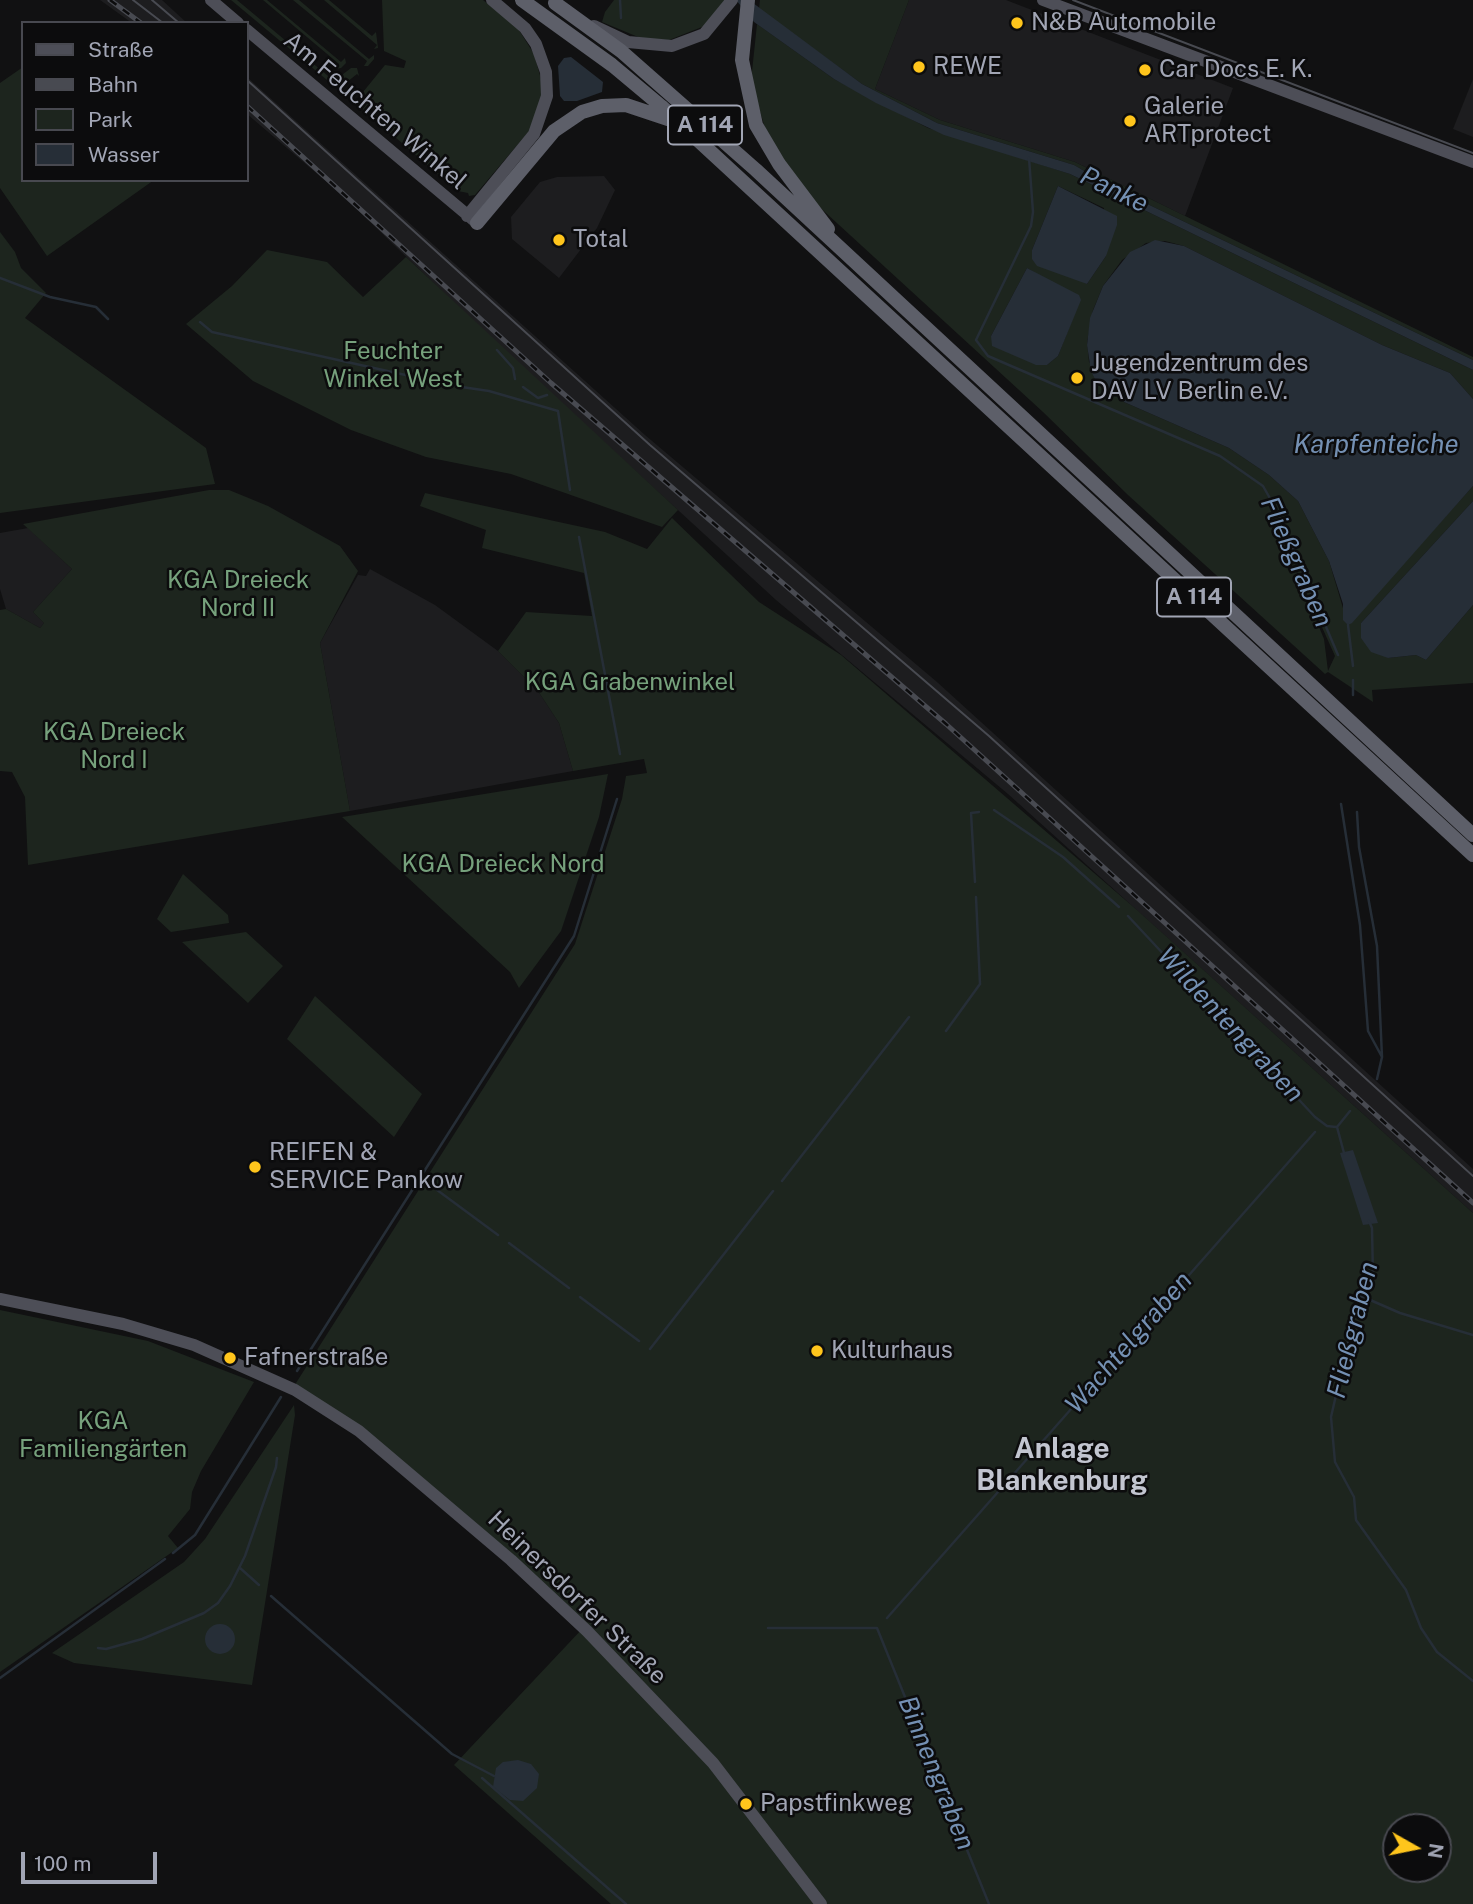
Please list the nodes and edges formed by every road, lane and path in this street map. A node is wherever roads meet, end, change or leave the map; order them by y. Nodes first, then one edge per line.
1 (211, 0) edge
2 (492, 0) edge
3 (522, 0) edge
4 (733, 0) edge
5 (748, 0) edge
6 (1044, 0) edge
7 (553, 1) edge
8 (236, 21) edge
9 (248, 31) edge
10 (680, 124) junction
11 (1473, 162) edge
12 (472, 219) junction
13 (848, 256) junction
14 (1473, 835) edge
15 (1473, 855) edge
16 (0, 1299) edge
17 (821, 1904) edge

1 - 8 main road
2 - 12 main road
3 - 10 highway, A 114
4 - 7 main road
5 - 13 highway
6 - 11 main road
7 - 13 highway, A 114
9 - 12 main road, Am Feuchten Winkel
10 - 12 highway
10 - 15 highway, A 114
13 - 14 highway, A 114
16 - 17 main road, Heinersdorfer Straße

